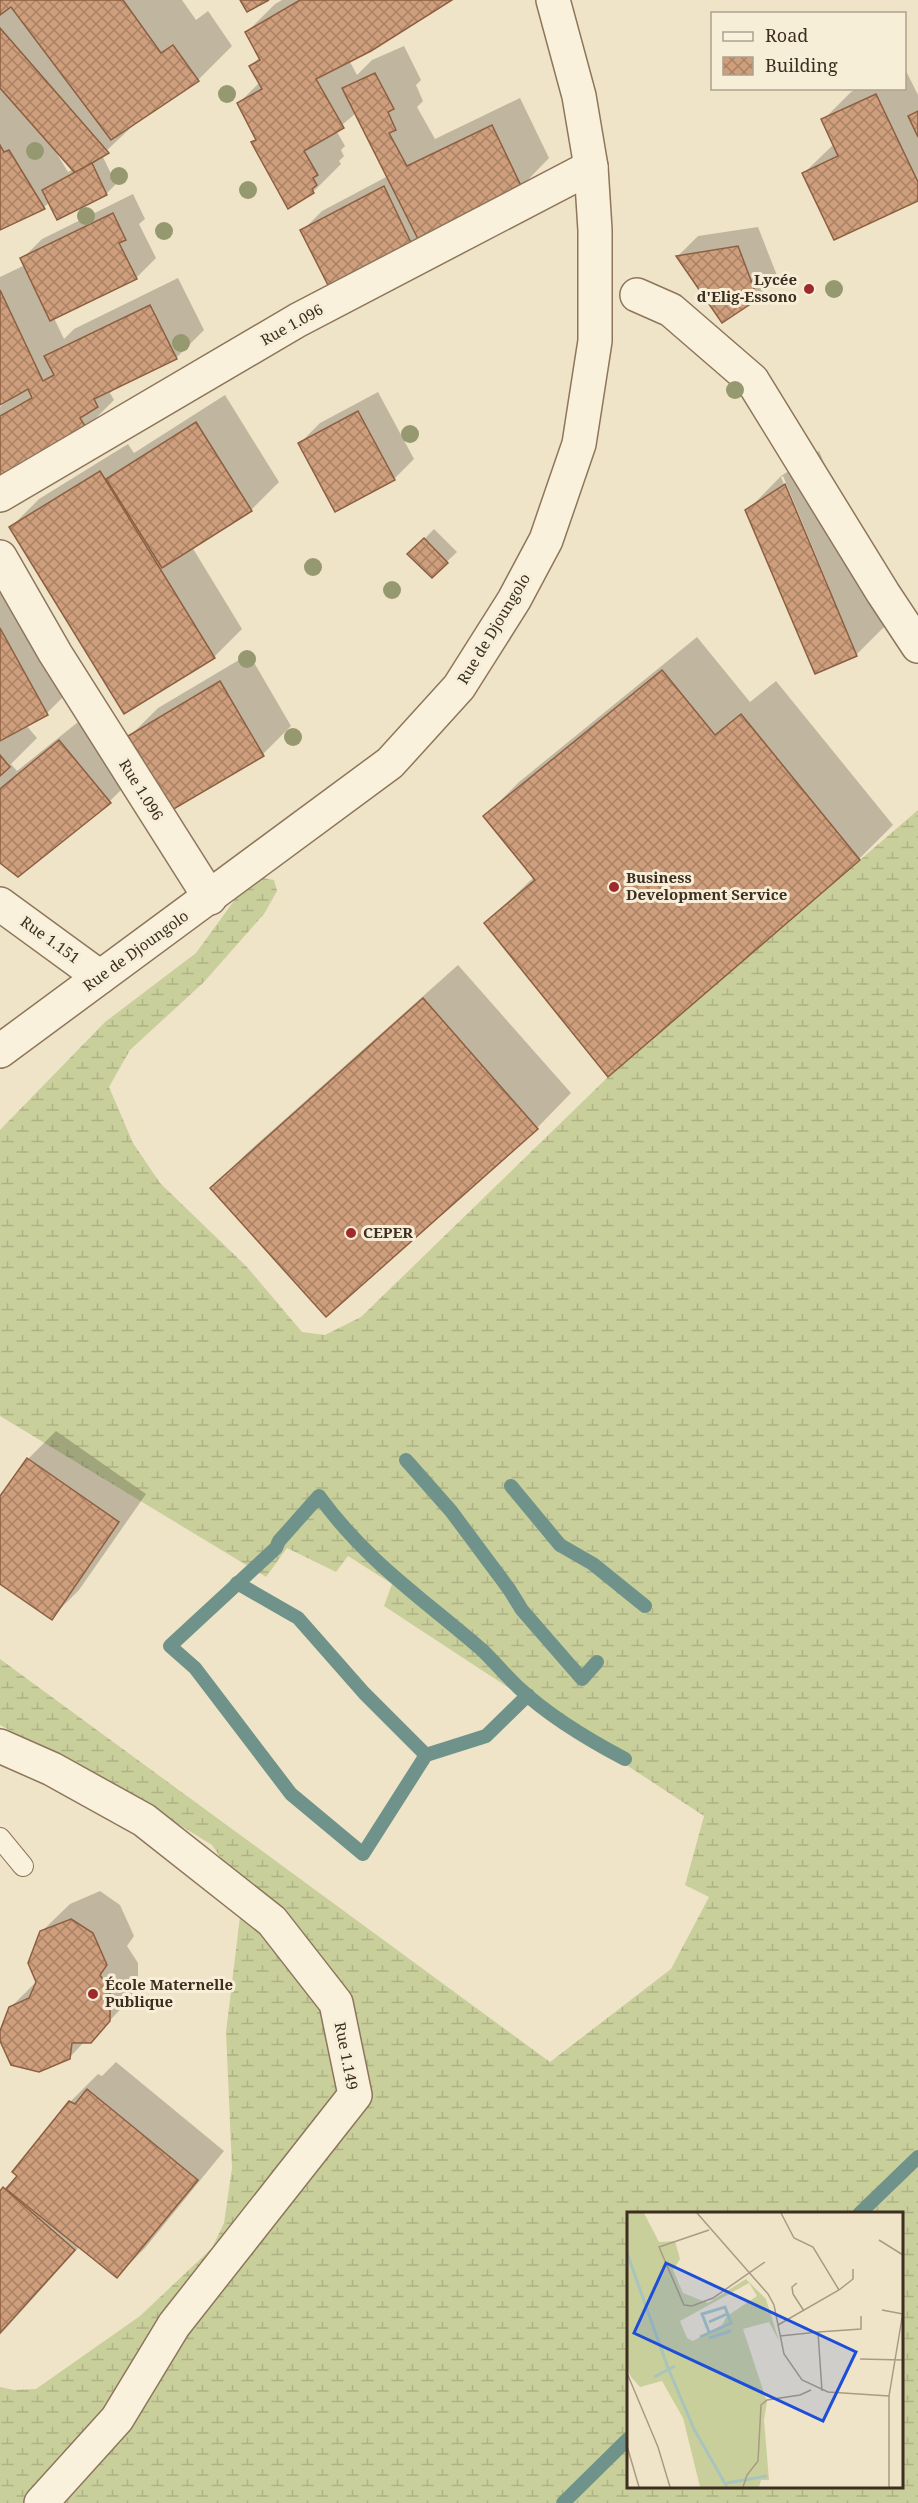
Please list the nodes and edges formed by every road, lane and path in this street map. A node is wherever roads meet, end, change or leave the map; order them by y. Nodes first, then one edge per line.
1 (553, 0) edge
2 (591, 167) junction
3 (637, 295) dead end
4 (0, 495) edge
5 (0, 557) edge
6 (918, 646) edge
7 (210, 898) junction
8 (0, 904) edge
9 (100, 977) junction
10 (0, 1051) edge
11 (0, 1746) edge
12 (0, 1838) edge
13 (23, 1866) dead end
14 (41, 2503) edge

1 - 2 street, Rue de Djoungolo
2 - 4 street, Rue 1.096
2 - 7 street, Rue de Djoungolo
3 - 6 street
5 - 7 street, Rue 1.096
7 - 9 street, Rue de Djoungolo
8 - 9 street, Rue 1.151
9 - 10 street, Rue de Djoungolo
11 - 14 street, Rue 1.149
12 - 13 lane

